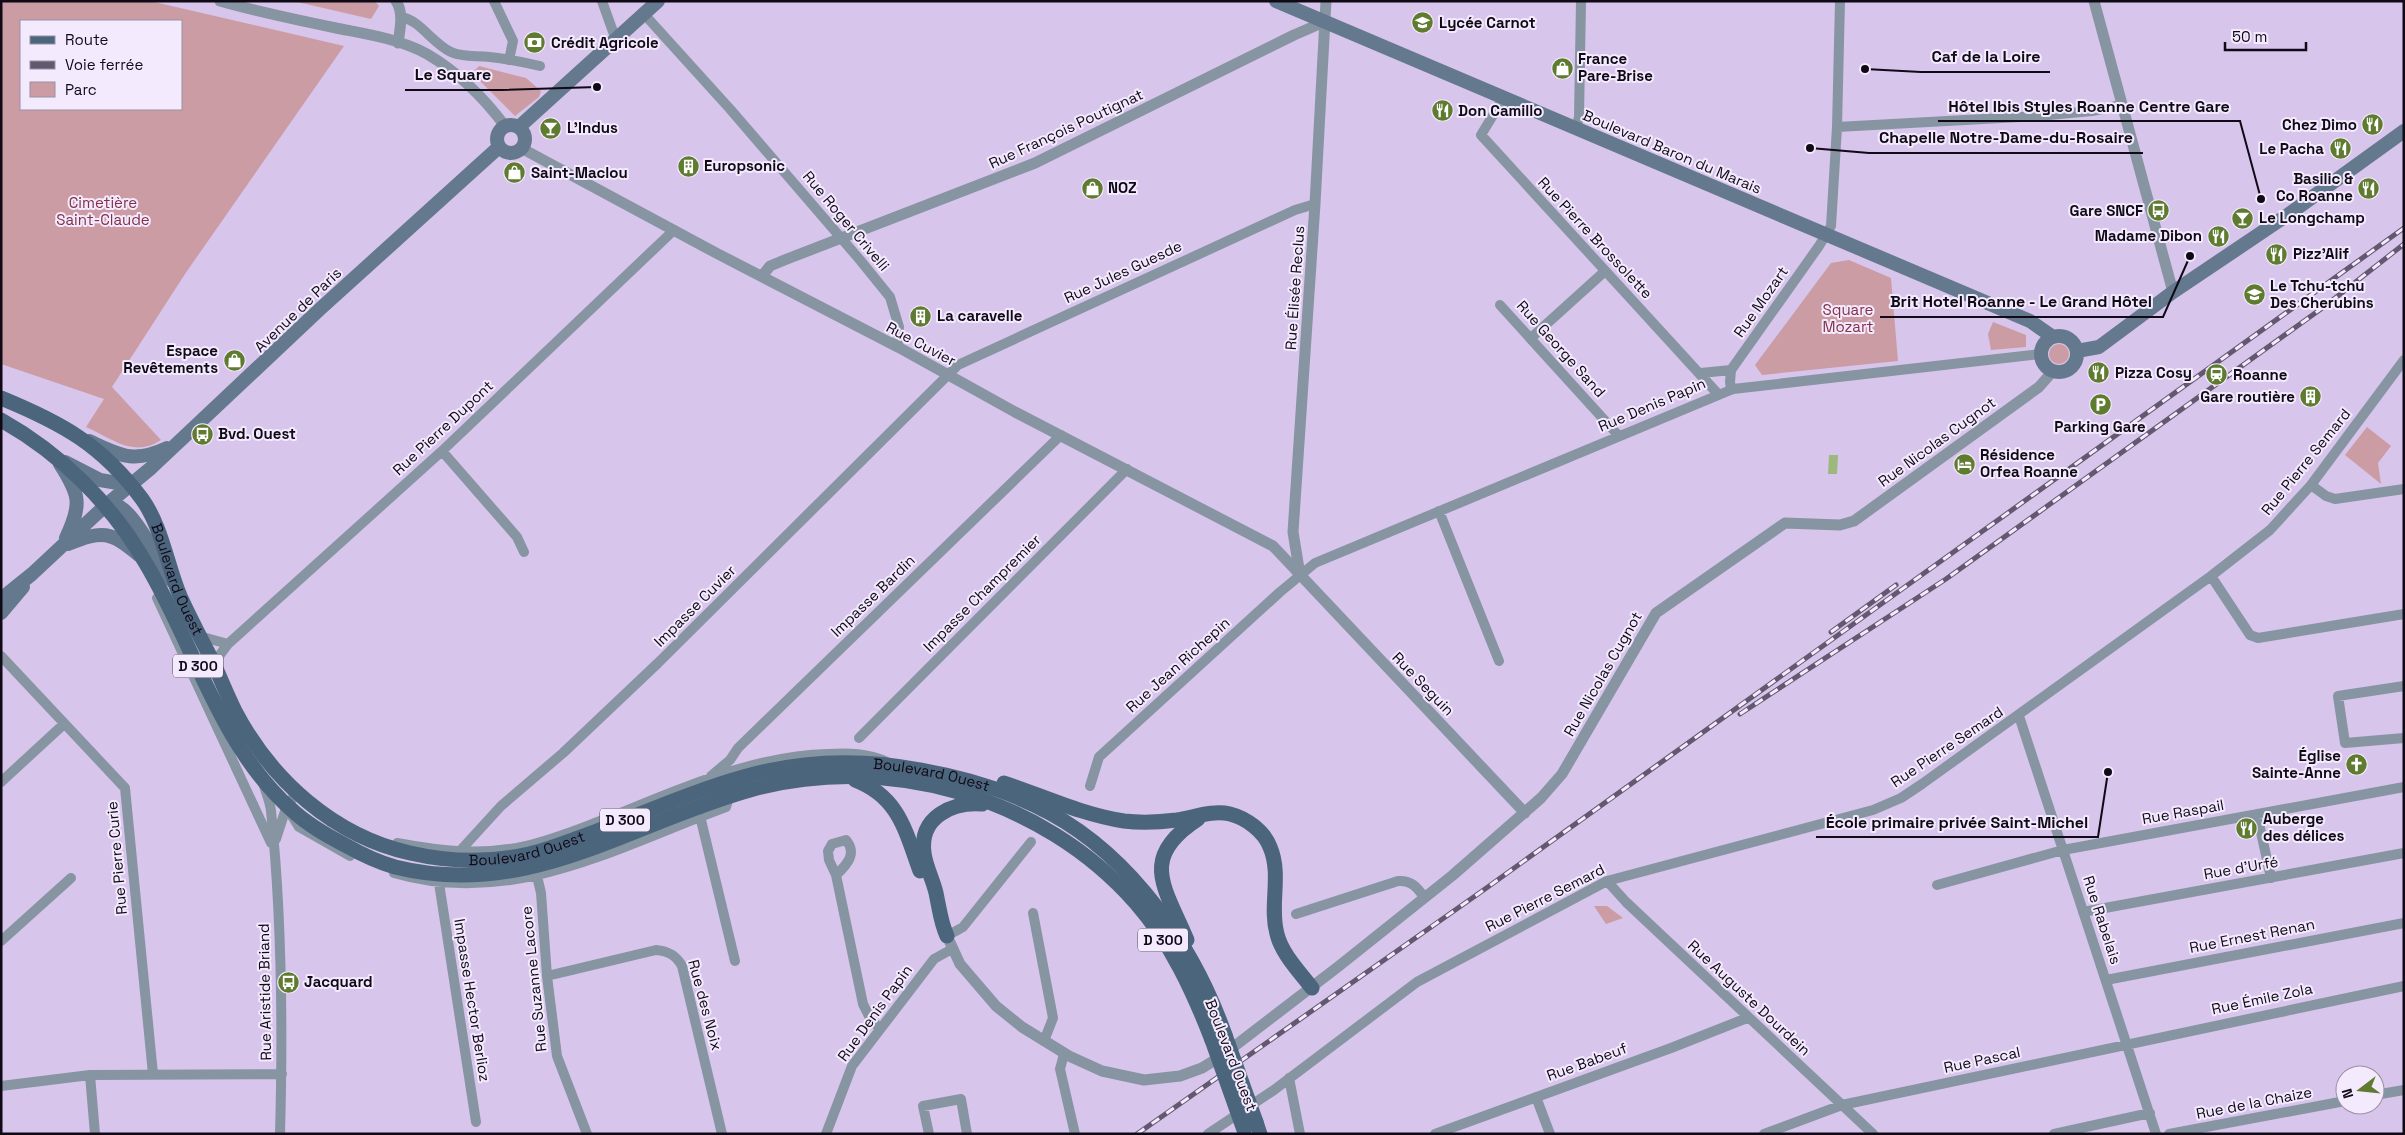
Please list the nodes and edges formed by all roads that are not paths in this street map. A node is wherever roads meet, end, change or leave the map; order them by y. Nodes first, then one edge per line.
1 (220, 1) edge
2 (396, 1) edge
3 (494, 1) edge
4 (602, 1) edge
5 (658, 1) edge
6 (1276, 1) edge
7 (1326, 1) edge
8 (1581, 1) edge
9 (1840, 1) edge
10 (2094, 1) edge
11 (644, 14) junction
12 (401, 17) junction
13 (1324, 22) junction
14 (616, 40) junction
15 (398, 43) junction
16 (509, 60) junction
17 (540, 66) dead end
18 (1504, 97) junction
19 (2121, 105) junction
20 (2404, 123) edge
21 (512, 127) junction
22 (1837, 127) junction
23 (1576, 129) junction
24 (2404, 131) edge
25 (499, 147) junction
26 (522, 148) junction
27 (1315, 204) junction
28 (674, 230) junction
29 (1826, 235) junction
30 (842, 239) junction
31 (2204, 271) junction
32 (1604, 272) junction
33 (762, 276) junction
34 (2173, 292) junction
35 (1500, 305) dead end
36 (2053, 337) junction
37 (1531, 338) junction
38 (898, 347) junction
39 (2076, 351) junction
40 (2041, 354) junction
41 (2404, 360) edge
42 (1732, 370) junction
43 (2053, 371) junction
44 (1701, 373) junction
45 (948, 375) junction
46 (1731, 390) junction
47 (1718, 394) junction
48 (1, 398) edge
49 (1, 420) edge
50 (1061, 435) junction
51 (1618, 436) junction
52 (80, 437) junction
53 (179, 443) junction
54 (442, 452) junction
55 (55, 457) junction
56 (1127, 469) junction
57 (2311, 484) junction
58 (130, 485) junction
59 (2404, 489) edge
60 (105, 506) junction
61 (1439, 512) junction
62 (61, 547) junction
63 (524, 552) dead end
64 (145, 561) junction
65 (32, 574) junction
66 (1300, 575) junction
67 (2211, 576) junction
68 (178, 591) junction
69 (1, 599) edge
70 (1, 614) edge
71 (2404, 614) edge
72 (200, 636) junction
73 (228, 644) junction
74 (1, 656) edge
75 (1499, 661) dead end
76 (214, 664) junction
77 (2404, 686) edge
78 (2019, 716) junction
79 (64, 724) junction
80 (859, 738) dead end
81 (2404, 738) edge
82 (894, 772) junction
83 (951, 776) junction
84 (847, 777) junction
85 (263, 779) junction
86 (707, 779) junction
87 (1, 782) edge
88 (1090, 786) dead end
89 (2404, 787) edge
90 (295, 790) junction
91 (729, 797) junction
92 (251, 799) junction
93 (287, 805) junction
94 (997, 805) junction
95 (271, 808) junction
96 (1525, 813) junction
97 (1205, 814) junction
98 (2257, 814) junction
99 (700, 816) junction
100 (299, 827) junction
101 (358, 836) junction
102 (1031, 842) dead end
103 (276, 843) junction
104 (2063, 850) junction
105 (459, 852) junction
106 (2404, 853) edge
107 (836, 874) dead end
108 (537, 876) junction
109 (71, 878) dead end
110 (2271, 878) junction
111 (1606, 881) junction
112 (439, 883) junction
113 (1937, 885) dead end
114 (1424, 897) junction
115 (938, 911) junction
116 (2083, 912) junction
117 (1033, 914) dead end
118 (1296, 914) dead end
119 (2404, 923) edge
120 (1, 941) edge
121 (949, 942) junction
122 (735, 961) dead end
123 (547, 976) junction
124 (2106, 980) junction
125 (2404, 986) edge
126 (1206, 988) junction
127 (1312, 988) junction
128 (1747, 1018) junction
129 (879, 1028) junction
130 (1218, 1037) junction
131 (1044, 1040) junction
132 (2127, 1043) junction
133 (1064, 1054) junction
134 (152, 1074) junction
135 (282, 1074) junction
136 (90, 1075) junction
137 (1290, 1078) junction
138 (1, 1086) edge
139 (2404, 1090) edge
140 (2385, 1093) edge
141 (1536, 1097) junction
142 (2335, 1103) edge
143 (1842, 1106) junction
144 (2150, 1113) junction
145 (476, 1122) dead end
146 (1252, 1130) edge
147 (95, 1134) edge
148 (280, 1134) edge
149 (587, 1134) edge
150 (722, 1134) edge
151 (826, 1134) edge
152 (929, 1134) edge
153 (967, 1134) edge
154 (1075, 1134) edge
155 (1208, 1134) edge
156 (1300, 1134) edge
157 (1435, 1134) edge
158 (1550, 1134) edge
159 (1764, 1134) edge
160 (1873, 1134) edge
161 (2054, 1134) edge
162 (2156, 1134) edge
163 (2168, 1134) edge

1 - 15 street
2 - 12 street
3 - 16 street
4 - 14 street
5 - 11 main road
6 - 13 main road, Boulevard Baron du Marais
7 - 13 street, Rue Élisée Reclus
8 - 23 street
9 - 22 street
10 - 19 street
11 - 14 main road
11 - 30 street, Rue Roger Crivelli
12 - 15 street
12 - 16 street
13 - 18 main road, Boulevard Baron du Marais
13 - 27 street, Rue Élisée Reclus
13 - 30 street, Rue François Poutignat
14 - 21 main road
15 - 21 street
16 - 17 street
18 - 23 main road, Boulevard Baron du Marais
18 - 32 street, Rue Pierre Brossolette
19 - 22 street
19 - 34 street
20 - 31 main road
21 - 25 main road
21 - 26 main road
22 - 29 street
23 - 29 main road, Boulevard Baron du Marais
24 - 31 main road
25 - 26 main road
25 - 53 main road, Avenue de Paris
26 - 28 street, Rue Cuvier
27 - 45 street, Rue Jules Guesde
27 - 66 street, Rue Élisée Reclus
28 - 33 street, Rue Cuvier
28 - 54 street, Rue Pierre Dupont
29 - 36 main road, Boulevard Baron du Marais
29 - 42 street, Rue Mozart
30 - 33 street, Rue François Poutignat
30 - 38 street, Rue Roger Crivelli
31 - 34 main road
32 - 37 street
32 - 44 street, Rue Pierre Brossolette
33 - 38 street, Rue Cuvier
34 - 39 main road
35 - 37 street, Rue George Sand
36 - 39 main road
36 - 40 main road
37 - 51 street, Rue George Sand
38 - 45 street, Rue Cuvier
39 - 43 main road
40 - 43 main road
40 - 46 street, Rue Denis Papin
41 - 57 street, Rue Pierre Semard
42 - 44 street
42 - 46 street
43 - 96 street, Rue Nicolas Cugnot
44 - 47 street, Rue Pierre Brossolette
45 - 50 street, Rue Cuvier
45 - 105 street, Impasse Cuvier
46 - 47 street, Rue Denis Papin
47 - 51 street, Rue Denis Papin
48 - 52 main road, Boulevard Ouest / D 300
49 - 55 main road, Boulevard Ouest
50 - 56 street, Rue Cuvier
50 - 86 street, Impasse Bardin
51 - 61 street, Rue Denis Papin
52 - 53 main road
52 - 58 main road, Boulevard Ouest / D 300
53 - 58 main road, Avenue de Paris
54 - 63 street
54 - 73 street, Rue Pierre Dupont
55 - 58 main road
55 - 60 main road, Boulevard Ouest
55 - 62 main road
56 - 66 street, Rue Cuvier
56 - 80 street, Impasse Champremier
57 - 59 street
57 - 67 street, Rue Pierre Semard
58 - 60 main road, Avenue de Paris
58 - 68 main road, Boulevard Ouest / D 300
60 - 62 main road, Avenue de Paris
60 - 64 main road, Boulevard Ouest
60 - 68 main road
61 - 66 street, Rue Denis Papin
61 - 75 street
62 - 64 main road
62 - 65 main road, Avenue de Paris
64 - 85 main road, Boulevard Ouest / D 300
64 - 92 street, Rue Aristide Briand
65 - 69 main road
65 - 70 main road
66 - 88 street, Rue Jean Richepin
66 - 96 street, Rue Seguin
67 - 71 street
67 - 78 street, Rue Pierre Semard
68 - 72 main road, Boulevard Ouest / D 300
72 - 73 street
72 - 76 main road, Boulevard Ouest / D 300
73 - 76 street, Rue Pierre Dupont
74 - 79 street, Rue Pierre Curie
76 - 90 main road, Boulevard Ouest / D 300
77 - 81 street
78 - 104 street, Rue Rabelais
78 - 111 street, Rue Pierre Semard
79 - 87 street
79 - 134 street, Rue Pierre Curie
82 - 83 main road, Boulevard Ouest / D 300
82 - 84 main road, Boulevard Ouest
82 - 86 street
82 - 94 main road, Boulevard Ouest / D 300
82 - 101 main road, Boulevard Ouest / D 300
83 - 97 main road
83 - 126 main road, Boulevard Ouest / D 300
84 - 91 main road, Boulevard Ouest / D 300
84 - 115 main road
85 - 93 main road, Boulevard Ouest / D 300
85 - 95 street, Rue Aristide Briand
86 - 105 street
89 - 98 street, Rue Raspail
90 - 93 street, Rue Aristide Briand
90 - 101 main road, Boulevard Ouest / D 300
91 - 93 main road, Boulevard Ouest / D 300
91 - 99 street
92 - 95 street
92 - 103 street, Rue Aristide Briand
93 - 95 street
93 - 100 street
93 - 103 street, Rue Aristide Briand
94 - 115 main road
94 - 130 main road, Boulevard Ouest / D 300
95 - 103 street, Rue Aristide Briand
96 - 114 street, Rue Nicolas Cugnot
97 - 126 main road
97 - 127 main road
98 - 104 street, Rue Raspail
98 - 110 street
99 - 108 street
99 - 122 street
100 - 103 street
100 - 112 street
101 - 105 street
102 - 121 street, Rue Denis Papin
103 - 135 street, Rue Aristide Briand
104 - 113 street, Rue Raspail
104 - 116 street, Rue Rabelais
106 - 110 street, Rue d'Urfé
107 - 129 street
108 - 112 street
108 - 123 street, Rue Suzanne Lacore
109 - 120 street
110 - 116 street, Rue d'Urfé
111 - 128 street, Rue Auguste Dourdein
111 - 137 street, Rue Pierre Semard
112 - 145 street, Impasse Hector Berlioz
114 - 118 street
114 - 127 street, Rue Nicolas Cugnot
115 - 121 main road
116 - 124 street, Rue Rabelais
117 - 131 street
119 - 124 street, Rue Ernest Renan
121 - 129 street, Rue Denis Papin
121 - 131 street, Rue Nicolas Cugnot
123 - 149 street, Rue Suzanne Lacore
123 - 150 street, Rue des Noix
124 - 132 street, Rue Rabelais
125 - 132 street, Rue Émile Zola
126 - 130 main road, Boulevard Ouest / D 300
127 - 133 street, Rue Nicolas Cugnot
128 - 141 street, Rue Babeuf
128 - 143 street, Rue Auguste Dourdein
129 - 151 street, Rue Denis Papin
130 - 146 main road, Boulevard Ouest / D 300, bridge
131 - 133 street, Rue Nicolas Cugnot
132 - 143 street, Rue Pascal
132 - 144 street, Rue Rabelais
133 - 154 street
134 - 135 street
134 - 136 street
135 - 148 street, Rue Aristide Briand
136 - 138 street
136 - 147 street
137 - 155 street, Rue Pierre Semard
137 - 156 street
139 - 140 street
141 - 157 street, Rue Babeuf
141 - 158 street
142 - 163 street, Rue de la Chaize
143 - 159 street, Rue Pascal
143 - 160 street, Rue Auguste Dourdein
144 - 161 street
144 - 162 street, Rue Rabelais
152 - 153 street

